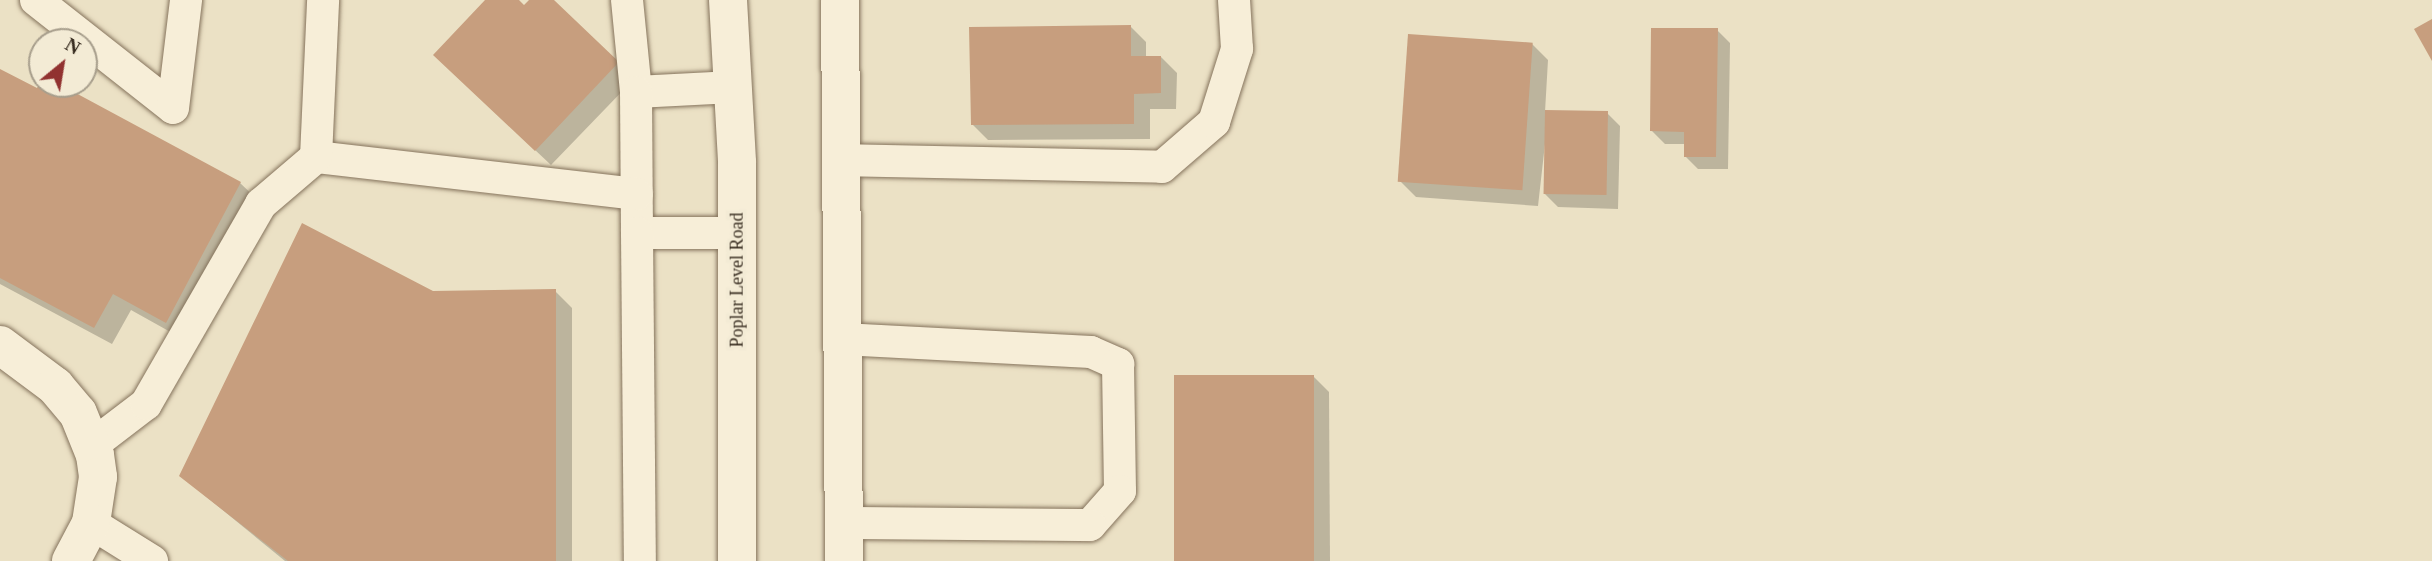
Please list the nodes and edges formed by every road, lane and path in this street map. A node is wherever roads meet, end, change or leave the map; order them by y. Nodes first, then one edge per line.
1 (36, 0) edge
2 (186, 0) edge
3 (323, 0) edge
4 (627, 0) edge
5 (728, 0) edge
6 (840, 0) edge
7 (1234, 0) edge
8 (733, 87) junction
9 (636, 92) junction
10 (316, 157) junction
11 (841, 160) junction
12 (636, 194) junction
13 (637, 233) junction
14 (737, 233) junction
15 (842, 339) junction
16 (0, 345) edge
17 (91, 446) junction
18 (91, 523) junction
19 (843, 523) junction
20 (71, 561) edge
21 (152, 561) edge
22 (640, 561) edge
23 (737, 561) edge
24 (844, 561) edge

1 - 2 lane
3 - 10 lane
4 - 9 lane
5 - 8 main road, Poplar Level Road
6 - 11 main road
7 - 11 lane
8 - 9 lane
8 - 14 main road, Poplar Level Road
9 - 12 lane
10 - 12 lane
10 - 17 lane
11 - 15 main road
12 - 13 lane
13 - 14 lane
13 - 22 lane
14 - 23 main road, Poplar Level Road
15 - 19 main road
15 - 19 lane
16 - 17 main road
17 - 18 main road
18 - 20 main road
18 - 21 lane
19 - 24 main road

